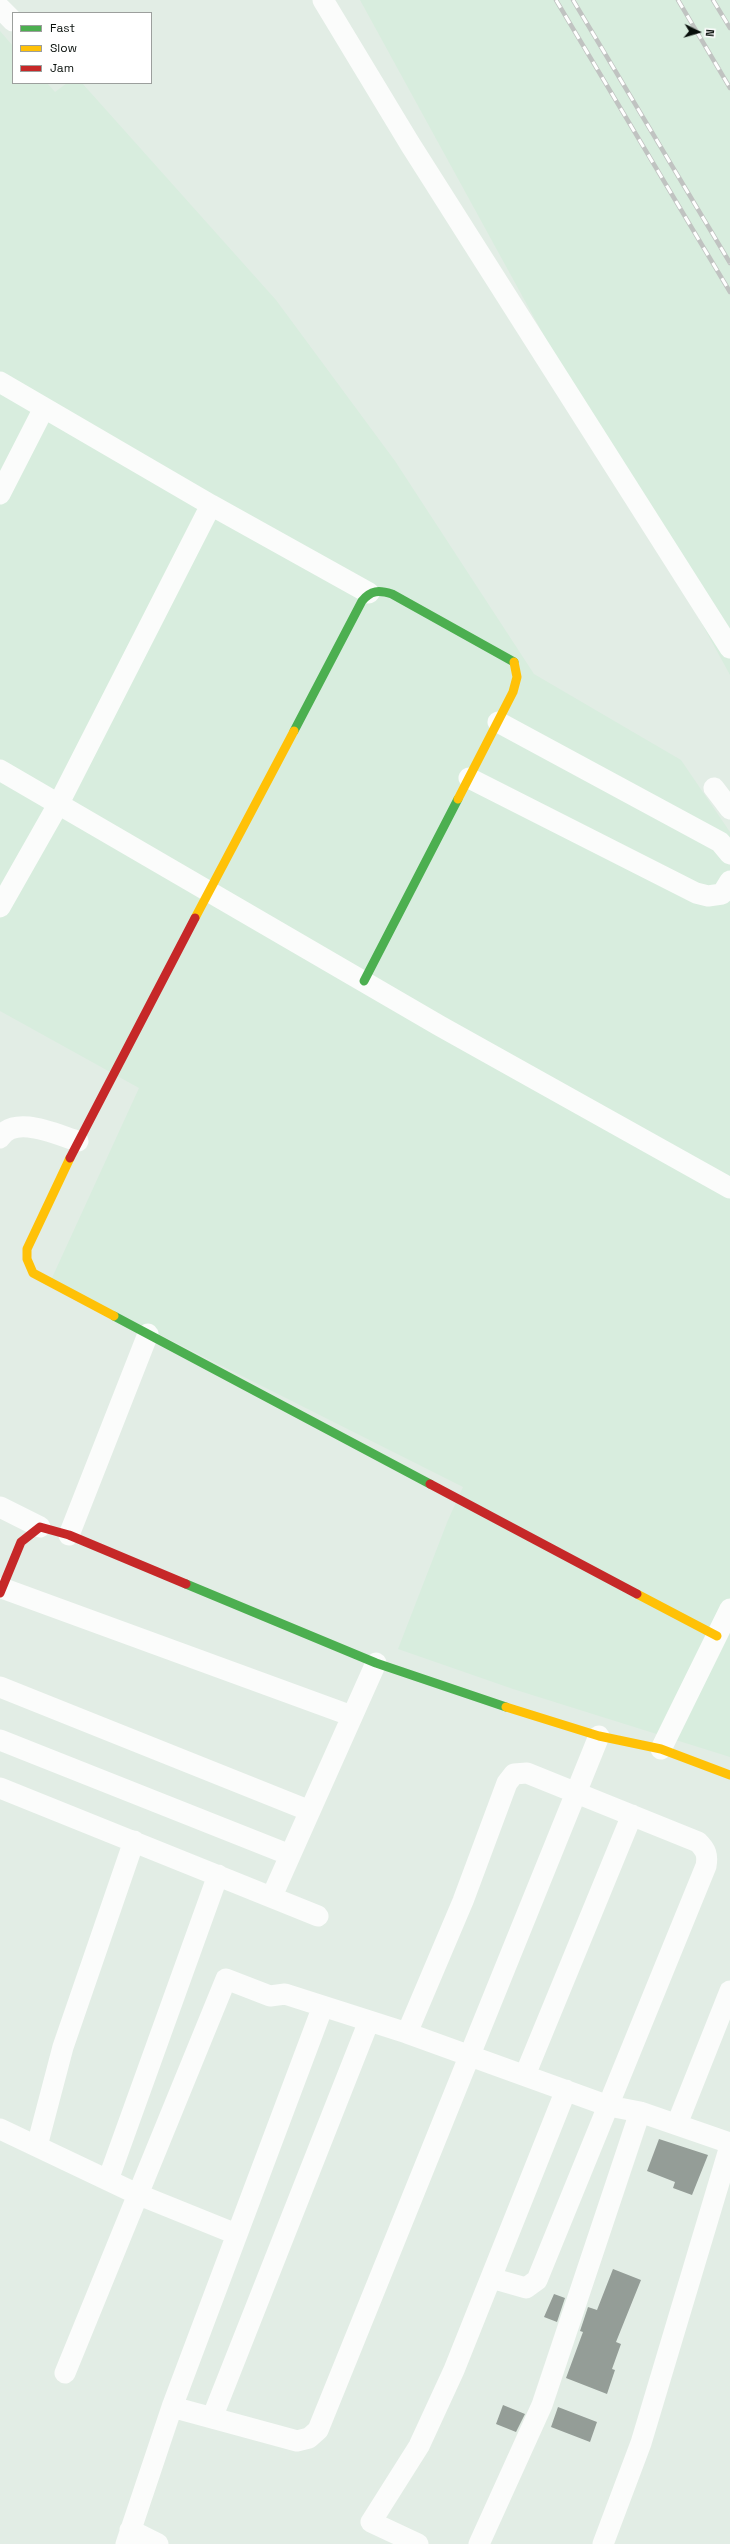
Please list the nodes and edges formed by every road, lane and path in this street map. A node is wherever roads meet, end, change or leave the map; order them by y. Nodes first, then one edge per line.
1 (323, 0) edge
2 (0, 8) edge
3 (12, 20) edge
4 (0, 382) edge
5 (44, 408) junction
6 (0, 494) edge
7 (211, 505) junction
8 (369, 593) junction
9 (730, 648) edge
10 (498, 722) junction
11 (0, 770) edge
12 (469, 778) junction
13 (714, 788) dead end
14 (59, 803) junction
15 (730, 809) edge
16 (730, 854) edge
17 (730, 881) edge
18 (210, 891) junction
19 (0, 907) edge
20 (364, 981) junction
21 (0, 1138) edge
22 (78, 1141) junction
23 (730, 1188) edge
24 (148, 1334) junction
25 (0, 1507) edge
26 (40, 1527) junction
27 (69, 1535) junction
28 (2, 1583) edge
29 (730, 1609) edge
30 (716, 1636) junction
31 (376, 1663) junction
32 (0, 1687) edge
33 (352, 1716) junction
34 (599, 1736) junction
35 (0, 1740) edge
36 (661, 1749) junction
37 (730, 1775) edge
38 (0, 1788) edge
39 (576, 1792) junction
40 (310, 1811) junction
41 (632, 1815) junction
42 (134, 1841) junction
43 (290, 1855) junction
44 (218, 1875) junction
45 (272, 1896) junction
46 (318, 1916) dead end
47 (730, 1991) edge
48 (323, 2006) junction
49 (368, 2021) junction
50 (407, 2033) junction
51 (469, 2054) junction
52 (525, 2075) junction
53 (566, 2090) junction
54 (609, 2106) junction
55 (640, 2112) junction
56 (677, 2124) junction
57 (0, 2129) edge
58 (730, 2143) edge
59 (37, 2146) junction
60 (730, 2146) edge
61 (108, 2180) junction
62 (137, 2194) junction
63 (236, 2234) junction
64 (491, 2278) junction
65 (65, 2372) dead end
66 (172, 2407) junction
67 (212, 2418) junction
68 (128, 2537) edge
69 (158, 2544) edge
70 (418, 2544) edge
71 (479, 2544) edge
72 (603, 2544) edge

1 - 9 street
2 - 3 street
4 - 5 street
5 - 6 street
5 - 7 street
7 - 8 street
7 - 14 street
8 - 10 street
8 - 18 street
10 - 12 street
10 - 16 street
11 - 14 street
12 - 17 street
12 - 20 street
13 - 15 street
14 - 18 street
14 - 19 street
18 - 20 street
18 - 22 street
20 - 23 street
21 - 22 street
22 - 24 street
24 - 27 street
24 - 30 street
25 - 26 street
26 - 27 street
26 - 28 street
27 - 31 street
28 - 33 street
29 - 30 street
30 - 36 street
31 - 33 street
31 - 34 street
32 - 40 street
33 - 40 street
34 - 36 street
34 - 39 street
35 - 43 street
36 - 37 street
38 - 42 street
39 - 41 street
39 - 50 street
39 - 51 street
40 - 43 street
41 - 52 street
41 - 54 street
42 - 44 street
42 - 59 street
43 - 45 street
44 - 45 street
44 - 61 street
45 - 46 street
47 - 56 street
48 - 49 street
48 - 62 street
48 - 63 street
49 - 50 street
49 - 67 street
50 - 51 street
51 - 52 street
51 - 67 street
52 - 53 street
53 - 54 street
53 - 64 street
54 - 55 street
54 - 64 street
55 - 56 street
55 - 71 street
56 - 58 street
57 - 59 street
59 - 61 street
60 - 72 street
61 - 62 street
62 - 63 street
62 - 65 street
63 - 66 street
64 - 70 street
66 - 67 street
66 - 68 street
68 - 69 street

